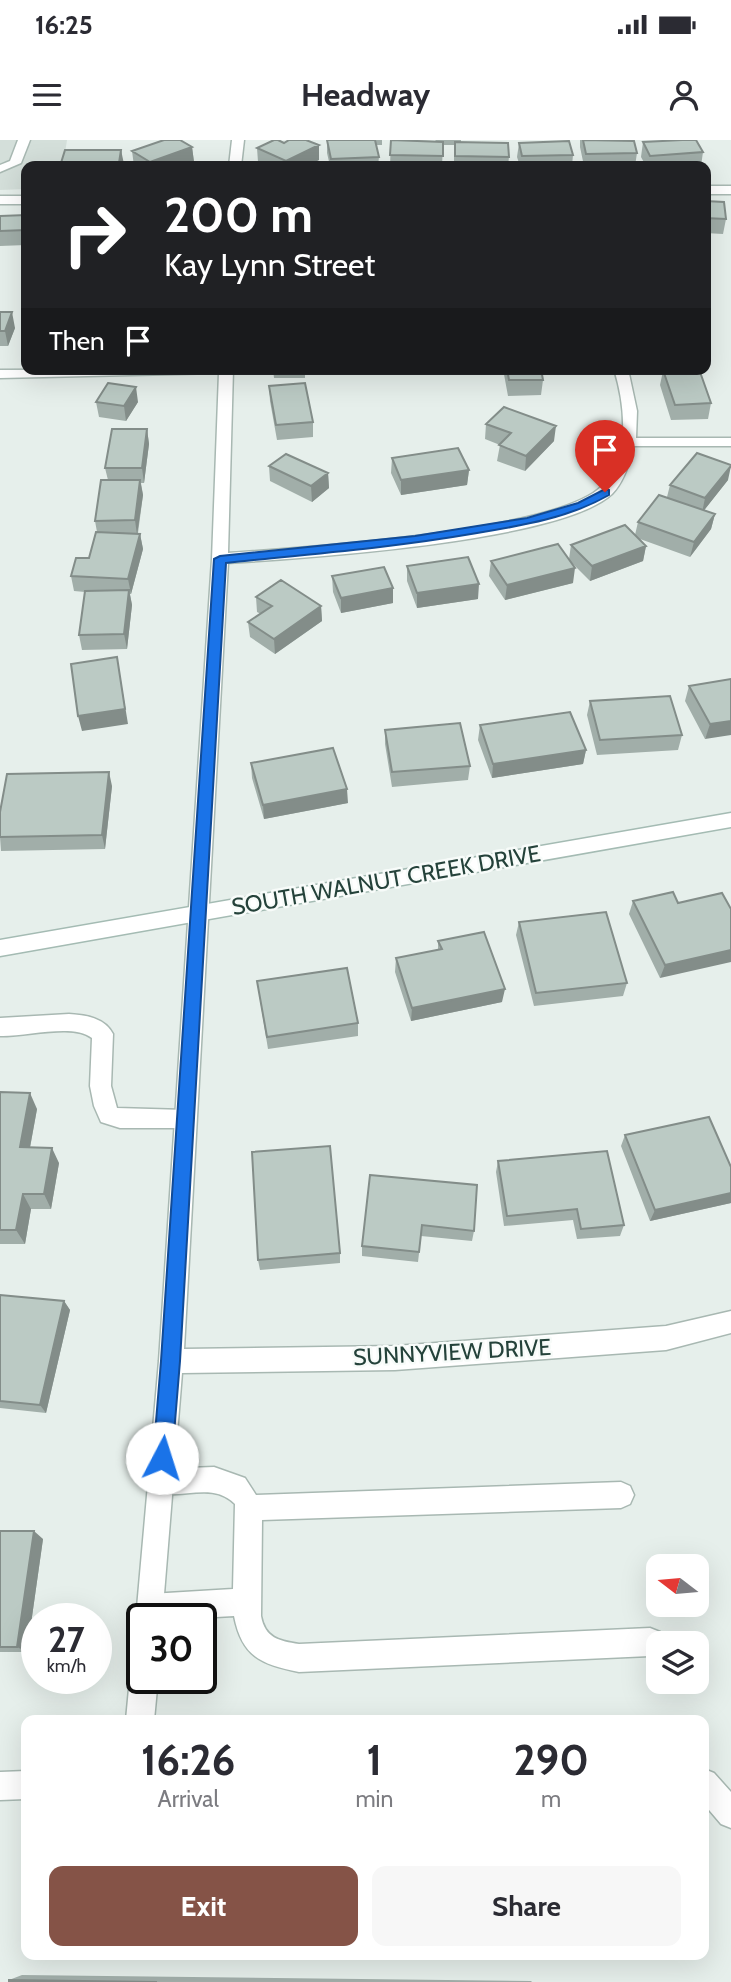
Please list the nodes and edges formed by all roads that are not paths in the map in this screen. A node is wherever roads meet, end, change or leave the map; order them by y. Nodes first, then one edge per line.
1 (24, 140) edge
2 (238, 140) edge
3 (236, 161) edge
4 (0, 169) edge
5 (711, 190) edge
6 (731, 190) edge
7 (21, 200) edge
8 (0, 201) edge
9 (0, 374) edge
10 (21, 374) edge
11 (224, 375) edge
12 (623, 375) edge
13 (628, 442) junction
14 (731, 442) edge
15 (220, 559) junction
16 (731, 820) edge
17 (198, 914) junction
18 (0, 948) edge
19 (0, 1027) edge
20 (185, 1119) junction
21 (731, 1322) edge
22 (171, 1361) junction
23 (160, 1482) junction
24 (621, 1496) dead end
25 (249, 1508) junction
26 (246, 1602) junction
27 (151, 1603) edge
28 (217, 1605) edge
29 (646, 1642) edge
30 (142, 1694) edge
31 (140, 1715) edge
32 (21, 1785) edge
33 (0, 1786) edge
34 (709, 1789) edge
35 (731, 1814) edge

1 - 4 street
2 - 3 street
5 - 6 street
7 - 8 street
9 - 10 street
11 - 15 street
12 - 13 street
13 - 14 street
13 - 15 street
15 - 17 street
16 - 17 street, SOUTH WALNUT CREEK DRIVE
17 - 18 street, SOUTH WALNUT CREEK DRIVE
17 - 20 street
19 - 20 street
20 - 22 street
21 - 22 street, SUNNYVIEW DRIVE
22 - 23 street
23 - 25 street
23 - 27 street
24 - 25 street
25 - 26 street
26 - 28 street
26 - 29 street
30 - 31 street
32 - 33 street
34 - 35 street

